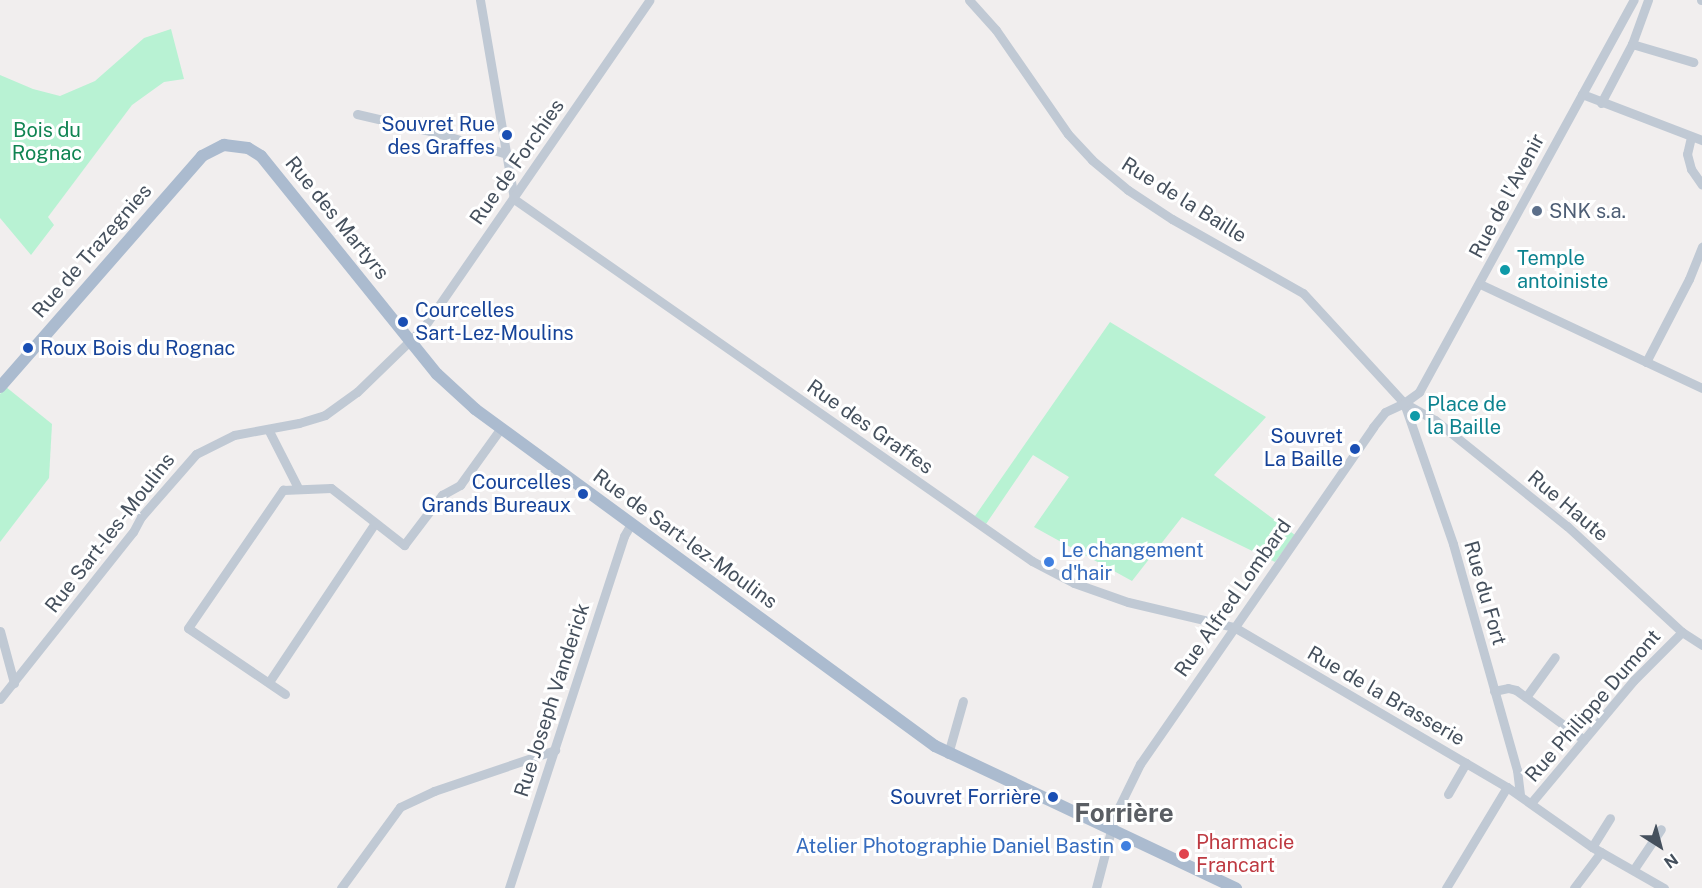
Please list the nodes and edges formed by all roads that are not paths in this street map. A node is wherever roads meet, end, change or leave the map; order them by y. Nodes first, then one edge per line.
1 (480, 0) edge
2 (650, 0) edge
3 (969, 0) edge
4 (1634, 0) edge
5 (1648, 0) edge
6 (1632, 44) junction
7 (1693, 62) dead end
8 (1599, 65) junction
9 (1616, 75) junction
10 (1582, 94) junction
11 (1601, 103) junction
12 (357, 114) dead end
13 (1690, 137) junction
14 (1702, 140) edge
15 (218, 147) joint
16 (507, 154) junction
17 (1702, 185) edge
18 (514, 198) junction
19 (1702, 246) edge
20 (1480, 284) junction
21 (411, 341) junction
22 (1646, 362) junction
23 (0, 387) edge
24 (1702, 388) edge
25 (1404, 404) junction
26 (309, 420) joint
27 (501, 428) junction
28 (268, 429) junction
29 (298, 488) junction
30 (375, 523) junction
31 (631, 524) junction
32 (1234, 627) junction
33 (0, 631) edge
34 (1682, 632) junction
35 (1702, 645) edge
36 (1555, 657) dead end
37 (14, 682) junction
38 (269, 682) junction
39 (1494, 691) junction
40 (285, 694) dead end
41 (1526, 698) junction
42 (0, 699) edge
43 (963, 701) dead end
44 (1584, 740) junction
45 (555, 750) junction
46 (948, 754) junction
47 (1466, 763) junction
48 (1507, 788) junction
49 (1448, 794) dead end
50 (1520, 796) junction
51 (1531, 803) junction
52 (1610, 818) dead end
53 (1112, 829) junction
54 (1660, 829) dead end
55 (1596, 849) junction
56 (1634, 869) junction
57 (341, 888) edge
58 (509, 888) edge
59 (1096, 888) edge
60 (1236, 888) edge
61 (1446, 888) edge
62 (1574, 888) edge
63 (1664, 888) edge

1 - 16 street
2 - 18 street, Rue de Forchies
3 - 25 street, Rue de la Baille
4 - 8 street, Rue de l'Avenir
5 - 6 street
6 - 7 street
6 - 9 street
8 - 9 street
8 - 10 street, Rue de l'Avenir
9 - 11 street
10 - 11 street
10 - 20 street, Rue de l'Avenir
11 - 13 street
12 - 16 street
13 - 14 street
13 - 17 street
15 - 21 main road, Rue des Martyrs
15 - 23 main road, Rue de Trazegnies
16 - 18 street
18 - 21 street, Rue de Forchies
18 - 32 street, Rue des Graffes
19 - 22 street
20 - 22 street
20 - 25 street, Rue de l'Avenir
21 - 26 street, Rue de Forchies
21 - 27 main road, Rue de Sart-lez-Moulins
22 - 24 street
25 - 32 street, Rue Alfred Lombard
25 - 34 street, Rue Haute
25 - 39 street, Rue du Fort
26 - 28 street, Rue Sart-les-Moulins
27 - 30 street
27 - 31 main road, Rue de Sart-lez-Moulins
28 - 29 street
28 - 37 street, Rue Sart-les-Moulins
29 - 30 street
29 - 38 street
30 - 38 street
31 - 45 street, Rue Joseph Vanderick
31 - 46 main road, Rue de Sart-lez-Moulins
32 - 47 street, Rue de la Brasserie
32 - 53 street, Rue Alfred Lombard
33 - 37 street
34 - 35 street, Rue Haute
34 - 44 street, Rue Philippe Dumont
36 - 41 street
37 - 42 street, Rue Sart-les-Moulins
38 - 40 street
39 - 41 street
39 - 50 street, Rue du Fort
41 - 44 street
43 - 46 street
44 - 51 street, Rue Philippe Dumont
45 - 57 street
45 - 58 street, Rue Joseph Vanderick
46 - 53 main road, Rue de Sart-lez-Moulins
47 - 48 street, Rue de la Brasserie
47 - 49 street
48 - 50 street, Rue de la Brasserie
48 - 61 street
50 - 51 street, Rue de la Brasserie
51 - 55 street, Rue de la Brasserie
52 - 55 street
53 - 59 street, Rue Alfred Lombard
53 - 60 main road, Rue de Sart-lez-Moulins
54 - 56 street
55 - 56 street, Rue de la Brasserie
55 - 62 street
56 - 63 street, Rue de la Brasserie

